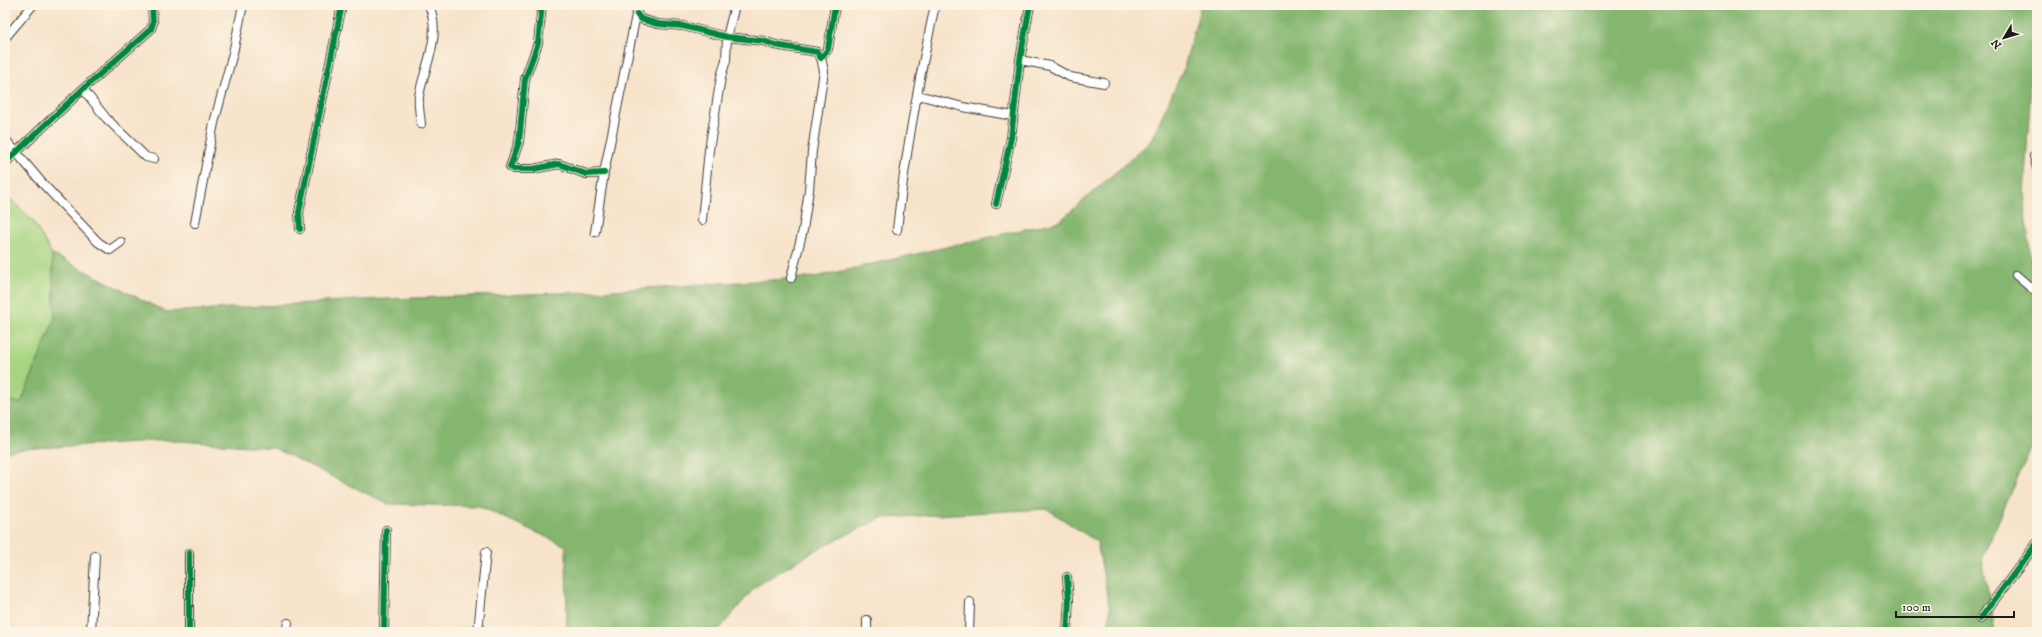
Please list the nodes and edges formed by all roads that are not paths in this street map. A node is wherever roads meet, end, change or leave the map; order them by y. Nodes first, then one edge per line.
1 (34, 5) edge
2 (152, 5) edge
3 (243, 5) edge
4 (342, 5) edge
5 (429, 5) edge
6 (542, 5) edge
7 (638, 5) edge
8 (735, 5) edge
9 (835, 5) edge
10 (935, 5) edge
11 (1030, 5) edge
12 (637, 14) junction
13 (727, 37) junction
14 (5, 38) edge
15 (821, 58) junction
16 (1020, 60) junction
17 (1104, 83) dead end
18 (83, 89) junction
19 (918, 95) junction
20 (1012, 116) junction
21 (421, 124) dead end
22 (5, 139) edge
23 (18, 152) junction
24 (2037, 152) edge
25 (154, 159) dead end
26 (5, 163) edge
27 (2037, 168) edge
28 (604, 173) junction
29 (996, 204) dead end
30 (702, 220) dead end
31 (195, 223) dead end
32 (300, 229) dead end
33 (897, 230) dead end
34 (595, 232) dead end
35 (121, 242) dead end
36 (2016, 275) dead end
37 (791, 278) dead end
38 (2037, 293) edge
39 (386, 530) dead end
40 (2037, 543) edge
41 (486, 552) dead end
42 (189, 553) dead end
43 (94, 556) dead end
44 (1067, 577) dead end
45 (970, 602) dead end
46 (1980, 619) dead end
47 (867, 620) dead end
48 (288, 623) dead end
49 (92, 632) edge
50 (189, 632) edge
51 (286, 632) edge
52 (384, 632) edge
53 (478, 632) edge
54 (868, 632) edge
55 (969, 632) edge
56 (1067, 632) edge

1 - 14 street
2 - 18 street
3 - 31 street
4 - 32 street
5 - 21 street
6 - 28 street
7 - 12 street
8 - 13 street
9 - 15 street
10 - 19 street
11 - 16 street
12 - 13 street
12 - 28 street
13 - 15 street
13 - 30 street
15 - 37 street
16 - 17 street
16 - 20 street
18 - 23 street
18 - 25 street
19 - 20 street
19 - 33 street
20 - 29 street
22 - 23 street
23 - 26 street
23 - 35 street
24 - 27 street
28 - 34 street
36 - 38 street
39 - 52 street
40 - 46 street
41 - 53 street
42 - 50 street
43 - 49 street
44 - 56 street
45 - 55 street
47 - 54 street
48 - 51 street

